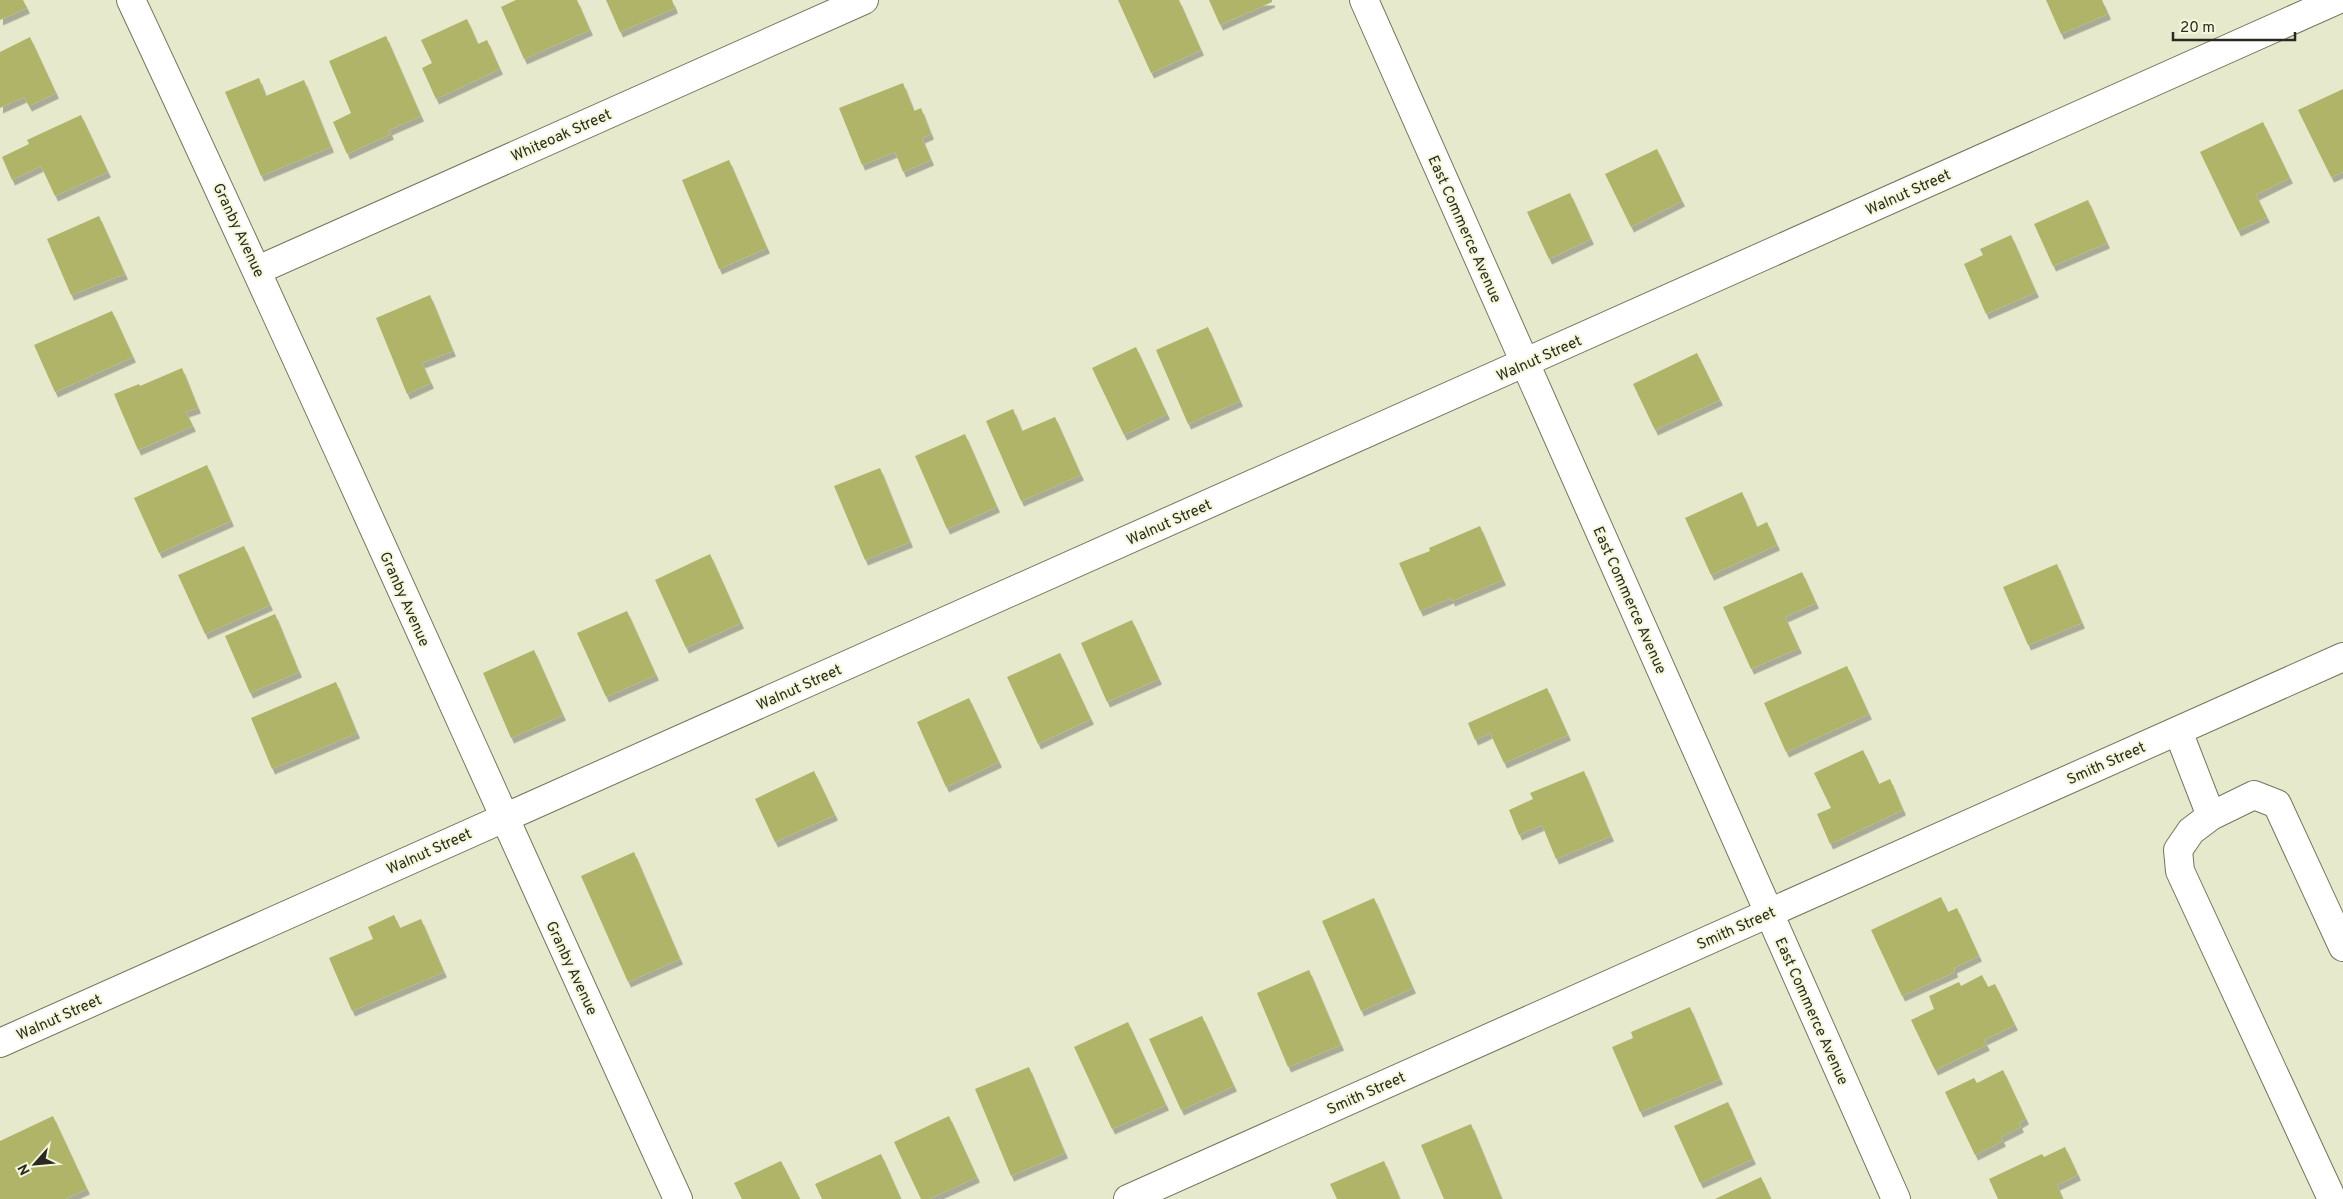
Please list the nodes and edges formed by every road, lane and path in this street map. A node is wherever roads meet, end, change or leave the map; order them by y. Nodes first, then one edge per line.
1 (131, 0) edge
2 (864, 0) edge
3 (1364, 0) edge
4 (2337, 0) edge
5 (258, 270) junction
6 (1525, 364) junction
7 (2343, 658) edge
8 (2178, 731) junction
9 (2211, 816) junction
10 (504, 818) junction
11 (1769, 913) junction
12 (2343, 947) edge
13 (0, 1043) edge
14 (678, 1199) edge
15 (1128, 1199) edge
16 (1896, 1199) edge
17 (2332, 1199) edge

1 - 5 street, Granby Avenue
2 - 5 street, Whiteoak Street
3 - 6 street, East Commerce Avenue
4 - 6 street, Walnut Street
5 - 10 street, Granby Avenue
6 - 10 street, Walnut Street
6 - 11 street, East Commerce Avenue
7 - 8 street, Smith Street
8 - 9 street
8 - 11 street, Smith Street
9 - 12 street
9 - 17 street
10 - 13 street, Walnut Street
10 - 14 street, Granby Avenue
11 - 15 street, Smith Street
11 - 16 street, East Commerce Avenue

